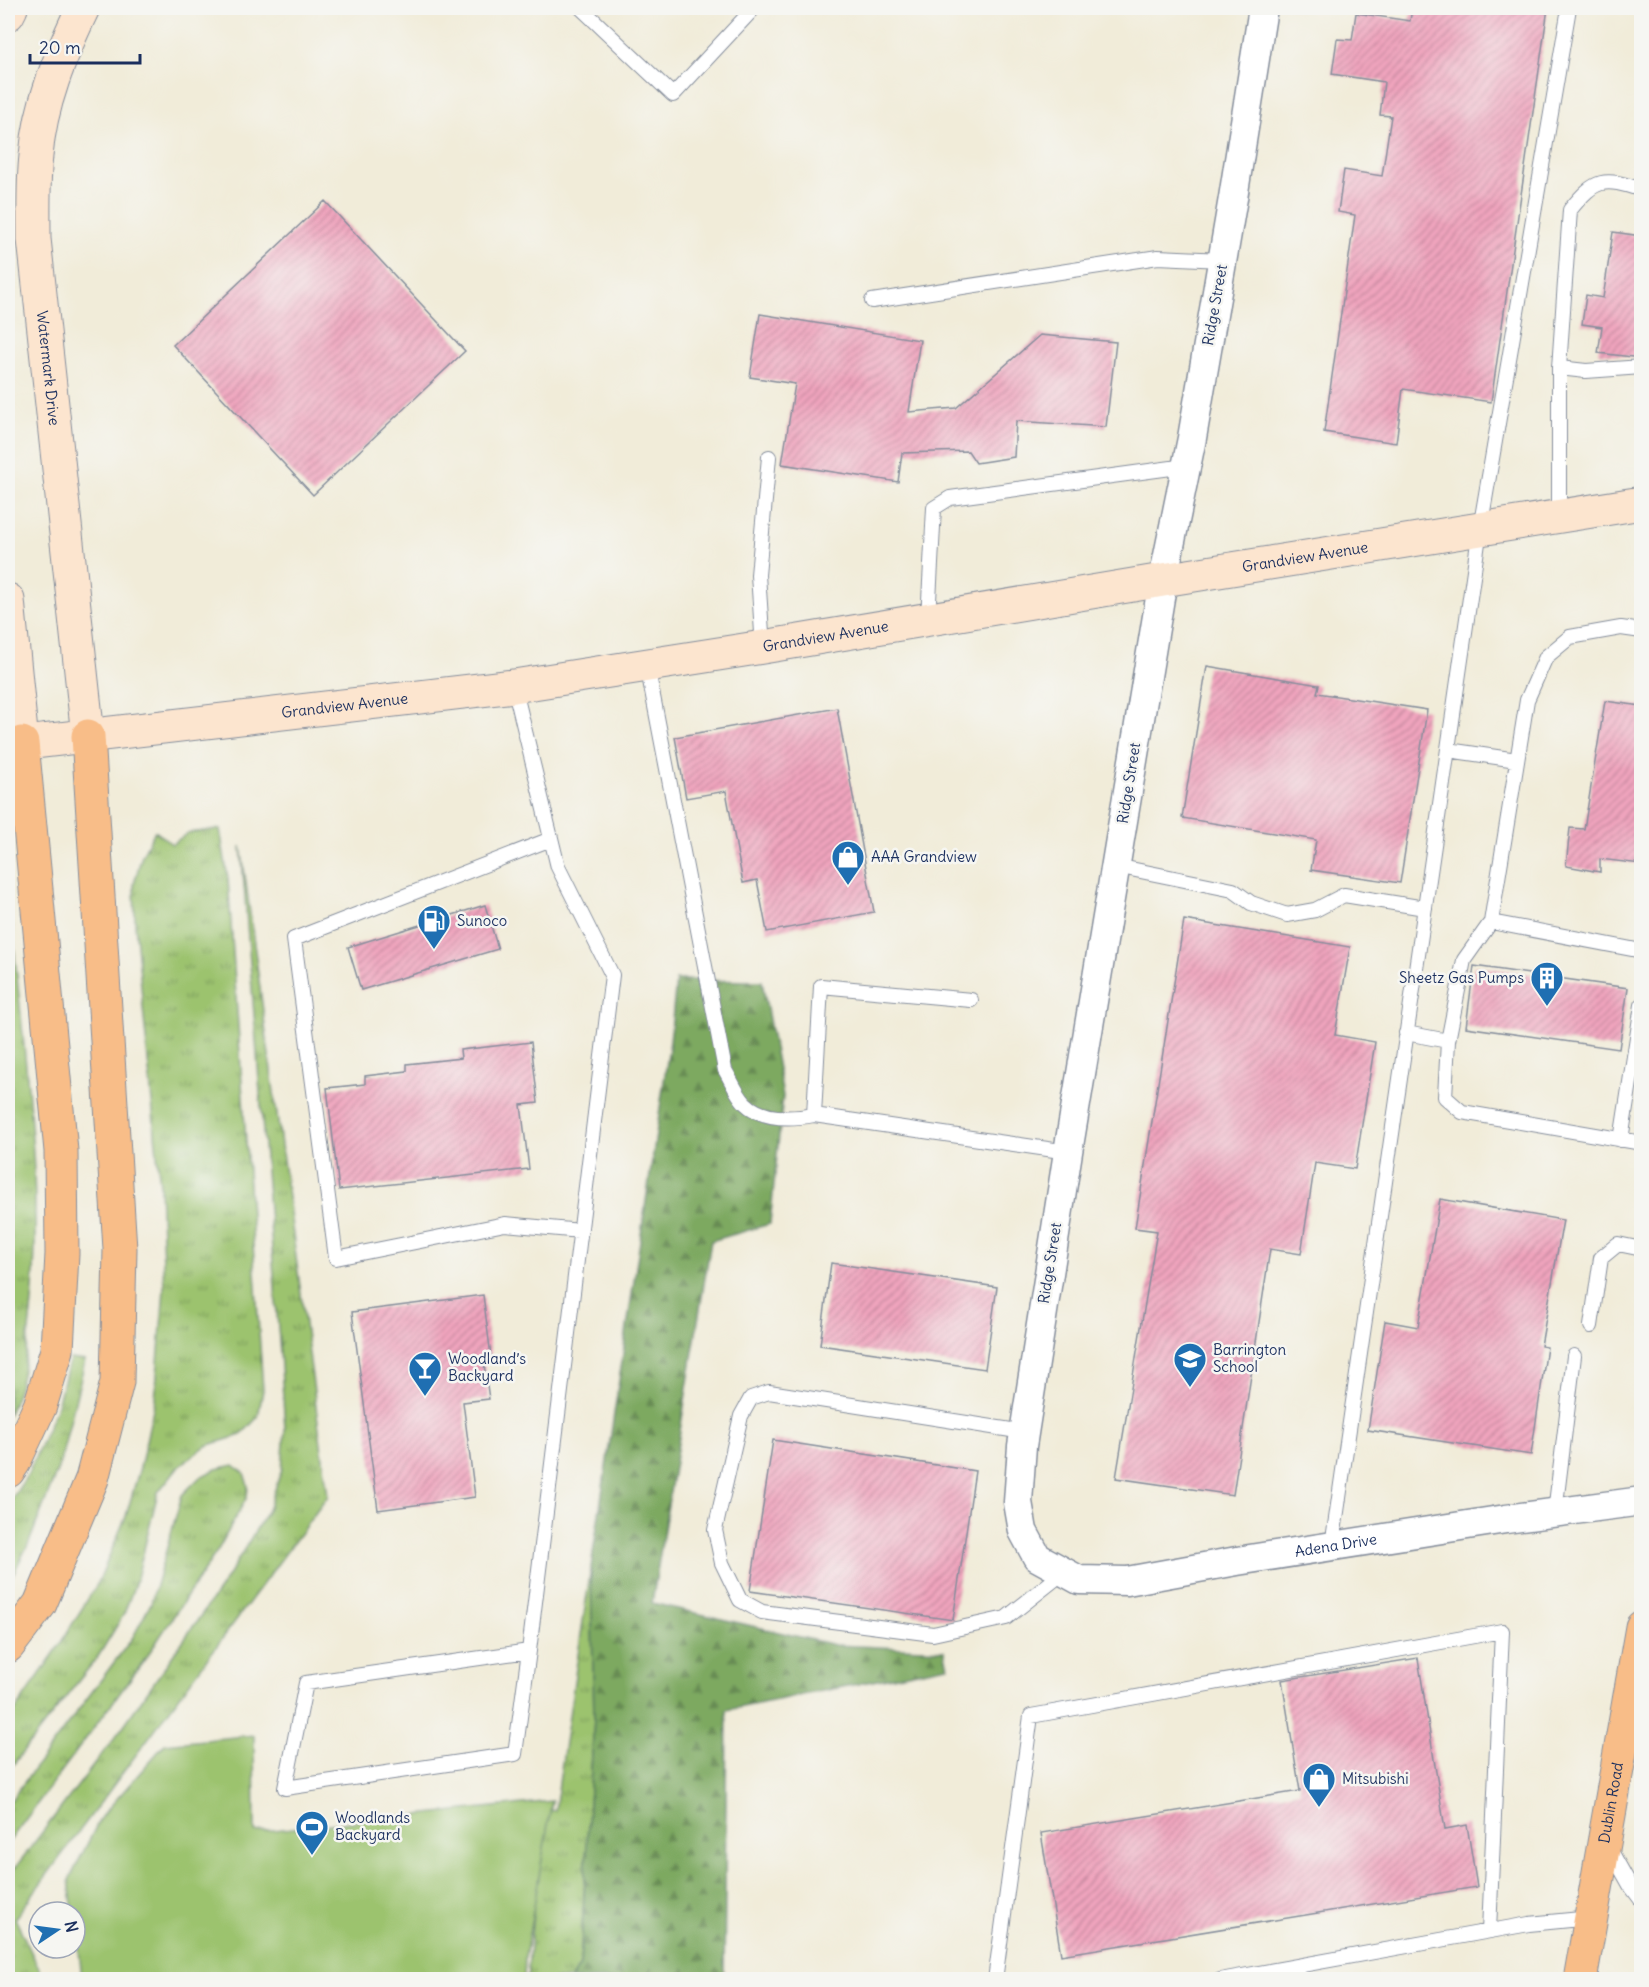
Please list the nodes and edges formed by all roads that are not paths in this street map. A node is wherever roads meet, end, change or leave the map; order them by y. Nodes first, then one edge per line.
1 (11, 8) edge
2 (83, 8) edge
3 (581, 8) edge
4 (754, 8) edge
5 (1263, 8) edge
6 (1569, 8) edge
7 (8, 14) edge
8 (1641, 190) edge
9 (1222, 260) junction
10 (872, 302) dead end
11 (1641, 367) edge
12 (1559, 368) junction
13 (769, 456) dead end
14 (1186, 466) junction
15 (1641, 503) edge
16 (1559, 516) junction
17 (1480, 530) junction
18 (1162, 580) junction
19 (8, 600) edge
20 (928, 619) junction
21 (1641, 631) edge
22 (763, 647) junction
23 (647, 665) junction
24 (514, 686) junction
25 (88, 736) junction
26 (15, 744) edge
27 (1448, 750) junction
28 (1517, 760) junction
29 (551, 840) junction
30 (1116, 866) junction
31 (1425, 908) junction
32 (1491, 922) junction
33 (1641, 951) edge
34 (971, 1000) dead end
35 (1641, 1005) edge
36 (1406, 1033) junction
37 (1448, 1041) junction
38 (814, 1115) junction
39 (1621, 1140) junction
40 (1641, 1143) edge
41 (1068, 1152) junction
42 (581, 1232) junction
43 (1641, 1249) edge
44 (1591, 1326) dead end
45 (1574, 1356) dead end
46 (1024, 1432) junction
47 (8, 1471) edge
48 (1641, 1502) edge
49 (1555, 1512) junction
50 (1332, 1546) junction
51 (1037, 1557) joint
52 (1064, 1572) junction
53 (1641, 1627) edge
54 (8, 1646) edge
55 (529, 1651) junction
56 (1604, 1839) junction
57 (1641, 1901) edge
58 (1591, 1917) junction
59 (1489, 1931) junction
60 (995, 1980) edge
61 (1220, 1980) edge
62 (1580, 1980) edge

1 - 7 main road
2 - 25 main road, Watermark Drive
3 - 4 lane
5 - 9 street, Ridge Street
6 - 17 lane
8 - 12 lane
9 - 10 lane
9 - 14 street, Ridge Street
11 - 12 lane
12 - 16 lane
13 - 22 lane
14 - 18 street, Ridge Street
14 - 20 lane
15 - 16 main road, Grandview Avenue
16 - 17 main road, Grandview Avenue
17 - 18 main road, Grandview Avenue
17 - 27 lane
18 - 20 main road, Grandview Avenue
18 - 30 street, Ridge Street
19 - 26 main road
20 - 22 main road, Grandview Avenue
21 - 28 lane
22 - 23 main road, Grandview Avenue
23 - 24 main road, Grandview Avenue
23 - 38 lane
24 - 25 main road, Grandview Avenue
24 - 29 lane
25 - 26 main road, Grandview Avenue
25 - 54 main road
26 - 47 main road
27 - 28 lane
27 - 31 lane
28 - 32 lane
29 - 42 lane
29 - 42 lane
30 - 31 lane
30 - 41 street, Ridge Street
31 - 36 lane
32 - 33 lane
32 - 37 lane
34 - 38 lane
35 - 39 lane
36 - 37 lane
36 - 50 lane
37 - 39 lane
38 - 41 lane
39 - 40 lane
41 - 46 street, Ridge Street
42 - 55 lane
43 - 44 lane
45 - 49 lane
46 - 51 street, Ridge Street
46 - 52 lane
48 - 49 street, Adena Drive
49 - 50 street, Adena Drive
50 - 52 street, Adena Drive
51 - 52 street, Adena Drive
53 - 56 main road, Dublin Road
55 - 55 lane
56 - 57 lane
56 - 58 main road, Dublin Road
58 - 59 lane
58 - 62 main road, Dublin Road
59 - 60 lane
59 - 61 lane

